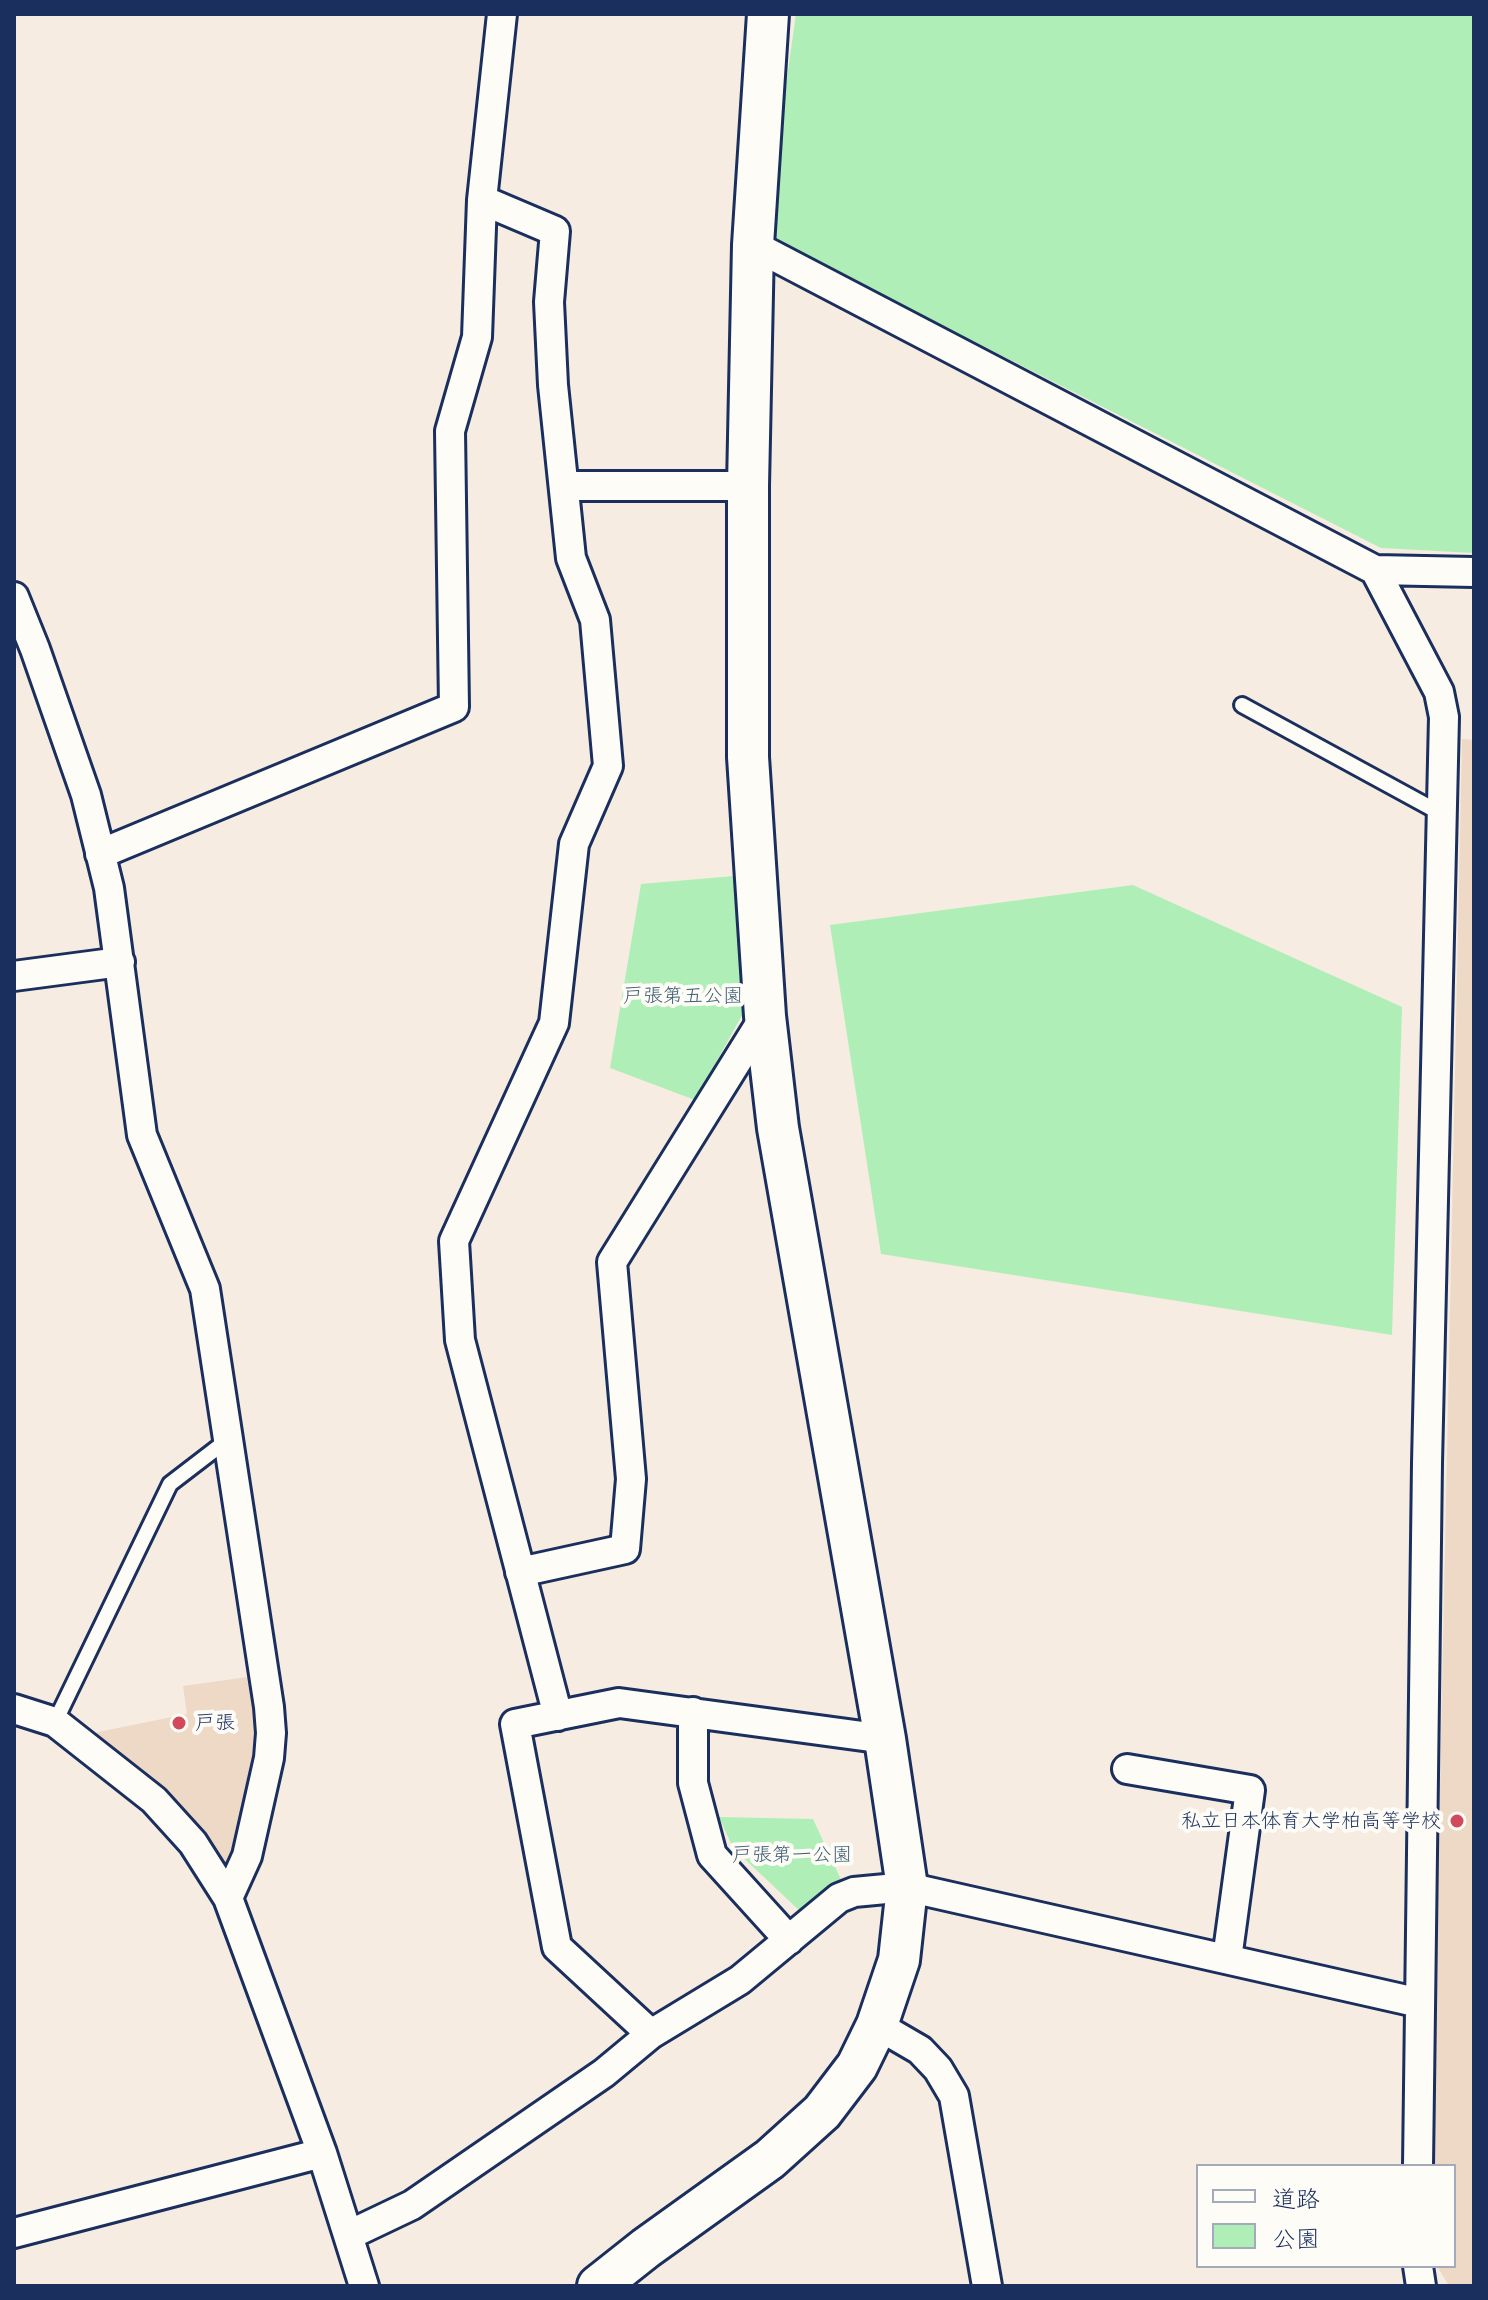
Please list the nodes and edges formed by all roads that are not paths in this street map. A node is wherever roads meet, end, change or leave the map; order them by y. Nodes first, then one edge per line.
1 (502, 14) edge
2 (768, 14) edge
3 (482, 200) junction
4 (753, 245) junction
5 (565, 486) junction
6 (748, 486) junction
7 (1375, 570) junction
8 (1474, 572) edge
9 (14, 597) edge
10 (1242, 705) dead end
11 (1442, 814) junction
12 (100, 854) junction
13 (120, 962) junction
14 (14, 976) edge
15 (765, 1016) junction
16 (226, 1441) junction
17 (520, 1572) junction
18 (14, 1709) edge
19 (693, 1712) junction
20 (558, 1716) junction
21 (55, 1722) junction
22 (885, 1739) junction
23 (1127, 1769) dead end
24 (907, 1887) junction
25 (228, 1898) junction
26 (789, 1940) junction
27 (1227, 1959) junction
28 (1420, 2003) junction
29 (877, 2025) junction
30 (651, 2034) junction
31 (322, 2153) junction
32 (1418, 2164) edge
33 (14, 2233) edge
34 (349, 2235) junction
35 (364, 2286) edge
36 (598, 2286) edge
37 (987, 2286) edge

1 - 3 street
2 - 4 street
3 - 5 street
3 - 12 street
4 - 6 street
4 - 7 street
5 - 6 street
5 - 17 street
6 - 15 street
7 - 8 street
7 - 11 street
9 - 12 street
10 - 11 lane
11 - 28 street
12 - 13 street
13 - 14 street
13 - 16 street
15 - 17 street
15 - 22 street
16 - 21 lane
16 - 25 street
17 - 20 street
18 - 21 street
19 - 20 street
19 - 22 street
19 - 26 street
20 - 30 street
21 - 25 street
22 - 24 street
23 - 27 street
24 - 26 street
24 - 27 street
24 - 29 street
25 - 31 street
26 - 30 street
27 - 28 street
28 - 32 street
29 - 36 street
29 - 37 street
30 - 34 street
31 - 33 street
31 - 34 street
34 - 35 street

